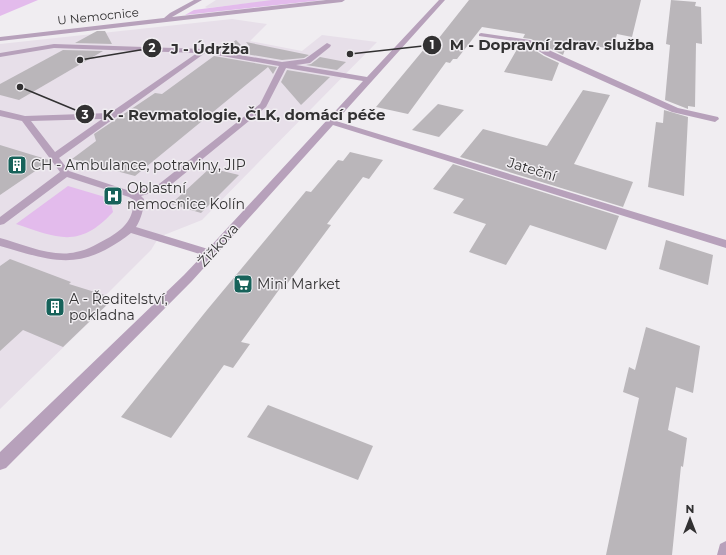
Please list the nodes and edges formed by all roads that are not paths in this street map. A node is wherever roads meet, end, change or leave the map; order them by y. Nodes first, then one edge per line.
1 (198, 0) edge
2 (342, 0) edge
3 (442, 0) edge
4 (166, 20) junction
5 (481, 34) dead end
6 (0, 39) edge
7 (327, 45) dead end
8 (204, 51) junction
9 (0, 55) edge
10 (284, 64) junction
11 (370, 80) junction
12 (0, 112) edge
13 (112, 116) junction
14 (25, 119) junction
15 (715, 119) dead end
16 (330, 122) junction
17 (54, 157) junction
18 (66, 173) junction
19 (133, 195) junction
20 (0, 222) edge
21 (129, 229) junction
22 (0, 242) edge
23 (726, 244) edge
24 (210, 253) junction
25 (0, 463) edge
26 (726, 550) edge
27 (726, 555) edge

1 - 4 street
2 - 4 street, U Nemocnice
3 - 11 street, Žižkova
4 - 6 street, U Nemocnice
5 - 15 street
7 - 10 street
8 - 9 street
8 - 10 street
8 - 13 street
10 - 11 street
10 - 19 street
11 - 16 street, Žižkova
12 - 14 street
13 - 14 street
13 - 17 street
14 - 17 street
16 - 23 street, Jateční
16 - 24 street, Žižkova
17 - 18 street
18 - 19 street
18 - 20 street
19 - 21 street
21 - 22 street
21 - 24 street
24 - 25 street, Žižkova
26 - 27 street

